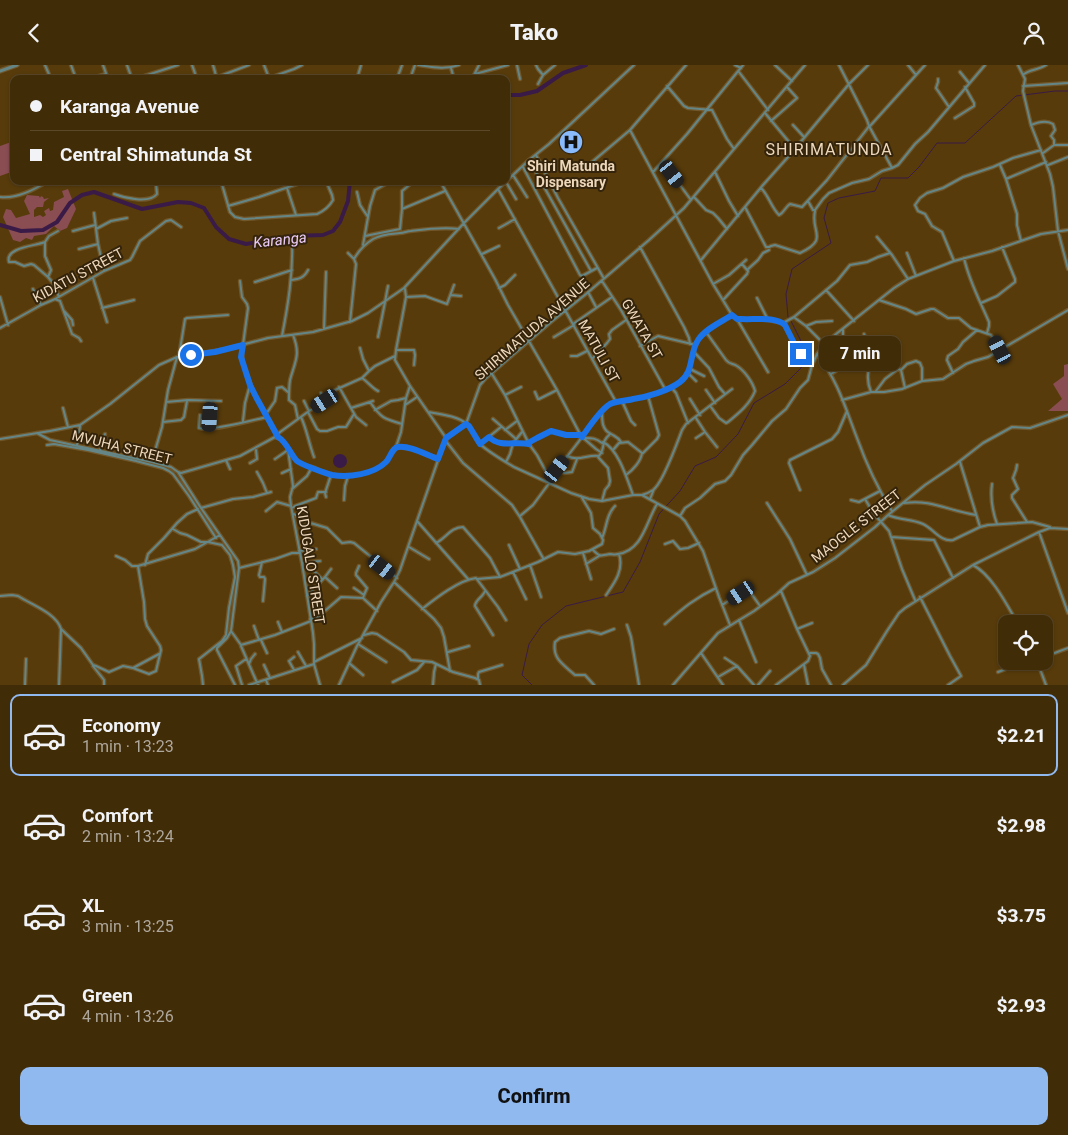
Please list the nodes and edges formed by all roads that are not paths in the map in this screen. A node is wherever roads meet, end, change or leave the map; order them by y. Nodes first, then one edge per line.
1 (17, 65) edge
2 (103, 65) edge
3 (159, 65) edge
4 (178, 65) edge
5 (234, 65) edge
6 (249, 65) edge
7 (302, 65) edge
8 (416, 65) edge
9 (458, 65) edge
10 (479, 65) edge
11 (508, 65) edge
12 (517, 65) edge
13 (536, 65) edge
14 (554, 65) edge
15 (634, 65) edge
16 (686, 65) edge
17 (735, 65) edge
18 (743, 65) edge
19 (775, 65) edge
20 (805, 65) edge
21 (839, 65) edge
22 (868, 65) edge
23 (908, 65) edge
24 (925, 65) edge
25 (985, 65) edge
26 (1019, 65) edge
27 (1046, 65) edge
28 (10, 66) edge
29 (446, 67) edge
30 (451, 68) junction
31 (741, 68) junction
32 (236, 69) junction
33 (0, 71) edge
34 (161, 71) junction
35 (738, 71) junction
36 (960, 72) dead end
37 (475, 73) joint
38 (106, 74) joint
39 (1024, 74) junction
40 (102, 75) edge
41 (148, 75) edge
42 (223, 75) edge
43 (277, 75) edge
44 (453, 75) edge
45 (543, 75) junction
46 (916, 75) junction
47 (520, 79) dead end
48 (938, 79) dead end
49 (792, 81) junction
50 (969, 83) junction
51 (1068, 83) edge
52 (538, 84) dead end
53 (849, 84) junction
54 (667, 86) junction
55 (1023, 86) junction
56 (787, 87) junction
57 (965, 87) junction
58 (948, 107) junction
59 (706, 110) junction
60 (768, 110) junction
61 (765, 113) junction
62 (955, 118) dead end
63 (771, 121) junction
64 (793, 125) dead end
65 (1031, 125) junction
66 (869, 127) junction
67 (630, 130) junction
68 (804, 137) junction
69 (1054, 145) junction
70 (1068, 145) edge
71 (734, 149) junction
72 (795, 149) junction
73 (1041, 150) junction
74 (1043, 154) junction
75 (536, 155) junction
76 (1068, 157) edge
77 (529, 160) junction
78 (662, 161) junction
79 (592, 162) dead end
80 (1047, 164) junction
81 (1000, 165) junction
82 (523, 167) junction
83 (892, 169) junction
84 (715, 172) junction
85 (652, 173) junction
86 (513, 175) junction
87 (510, 178) edge
88 (1006, 179) junction
89 (42, 185) edge
90 (156, 185) edge
91 (222, 185) edge
92 (295, 185) edge
93 (328, 185) edge
94 (384, 185) edge
95 (409, 185) edge
96 (442, 185) edge
97 (503, 185) edge
98 (508, 185) edge
99 (287, 188) junction
100 (761, 188) junction
101 (498, 189) junction
102 (445, 191) junction
103 (357, 192) dead end
104 (114, 194) dead end
105 (0, 197) edge
106 (527, 197) dead end
107 (694, 197) junction
108 (516, 199) dead end
109 (691, 200) junction
110 (808, 201) junction
111 (228, 206) junction
112 (745, 207) junction
113 (402, 209) junction
114 (815, 210) junction
115 (94, 213) dead end
116 (296, 215) junction
117 (738, 215) junction
118 (676, 216) junction
119 (368, 217) junction
120 (127, 218) dead end
121 (515, 219) junction
122 (464, 223) junction
123 (96, 227) junction
124 (181, 227) dead end
125 (458, 229) junction
126 (499, 229) dead end
127 (727, 229) junction
128 (1068, 230) edge
129 (58, 231) dead end
130 (73, 231) dead end
131 (1058, 231) junction
132 (365, 236) junction
133 (877, 237) dead end
134 (45, 241) junction
135 (1020, 241) junction
136 (292, 243) dead end
137 (39, 244) junction
138 (98, 244) junction
139 (363, 246) junction
140 (500, 246) dead end
141 (640, 247) junction
142 (1002, 247) junction
143 (46, 248) junction
144 (79, 249) dead end
145 (769, 250) dead end
146 (348, 253) dead end
147 (890, 253) junction
148 (907, 253) dead end
149 (482, 254) junction
150 (964, 258) junction
151 (354, 259) junction
152 (700, 260) junction
153 (746, 260) dead end
154 (954, 261) junction
155 (742, 264) junction
156 (597, 266) junction
157 (1068, 269) edge
158 (292, 270) junction
159 (308, 270) dead end
160 (747, 270) junction
161 (104, 271) junction
162 (591, 271) junction
163 (326, 272) dead end
164 (515, 275) dead end
165 (916, 276) junction
166 (48, 277) junction
167 (93, 278) junction
168 (603, 279) junction
169 (908, 279) junction
170 (240, 281) dead end
171 (291, 281) junction
172 (255, 283) dead end
173 (713, 284) junction
174 (454, 285) dead end
175 (388, 286) dead end
176 (500, 288) junction
177 (33, 289) dead end
178 (404, 289) junction
179 (826, 290) junction
180 (588, 292) junction
181 (451, 295) junction
182 (461, 296) dead end
183 (0, 297) edge
184 (59, 297) junction
185 (406, 297) junction
186 (612, 297) junction
187 (757, 298) dead end
188 (55, 299) junction
189 (879, 299) junction
190 (134, 300) dead end
191 (723, 301) junction
192 (386, 302) junction
193 (981, 303) junction
194 (41, 305) junction
195 (596, 307) junction
196 (102, 308) junction
197 (63, 309) junction
198 (565, 311) junction
199 (1068, 311) edge
200 (228, 315) dead end
201 (732, 315) junction
202 (794, 317) junction
203 (737, 319) junction
204 (626, 320) junction
205 (768, 320) junction
206 (832, 321) dead end
207 (854, 321) junction
208 (107, 322) dead end
209 (350, 322) junction
210 (783, 323) junction
211 (8, 325) junction
212 (73, 325) dead end
213 (573, 325) junction
214 (806, 326) junction
215 (0, 328) edge
216 (324, 329) junction
217 (978, 329) junction
218 (843, 330) junction
219 (706, 332) junction
220 (864, 333) dead end
221 (987, 333) junction
222 (282, 335) junction
223 (293, 335) junction
224 (378, 337) dead end
225 (554, 337) dead end
226 (81, 341) dead end
227 (529, 341) junction
228 (690, 344) junction
229 (243, 345) junction
230 (696, 345) junction
231 (824, 345) junction
232 (640, 346) junction
233 (360, 347) dead end
234 (396, 350) junction
235 (1000, 350) junction
236 (587, 351) junction
237 (694, 353) junction
238 (818, 354) junction
239 (571, 356) dead end
240 (178, 357) junction
241 (395, 357) junction
242 (802, 357) dead end
243 (592, 359) junction
244 (414, 365) dead end
245 (690, 369) junction
246 (901, 370) junction
247 (369, 371) junction
248 (768, 372) dead end
249 (688, 373) junction
250 (953, 373) junction
251 (492, 374) junction
252 (831, 374) junction
253 (704, 376) dead end
254 (362, 378) junction
255 (696, 381) dead end
256 (922, 381) junction
257 (250, 385) junction
258 (410, 386) junction
259 (340, 387) junction
260 (521, 387) dead end
261 (671, 387) junction
262 (905, 388) junction
263 (665, 389) junction
264 (732, 389) dead end
265 (557, 390) junction
266 (706, 390) dead end
267 (378, 391) dead end
268 (871, 391) junction
269 (876, 391) junction
270 (288, 392) junction
271 (320, 393) dead end
272 (535, 393) dead end
273 (505, 395) junction
274 (726, 395) junction
275 (648, 396) junction
276 (417, 397) junction
277 (406, 398) junction
278 (690, 399) dead end
279 (842, 399) junction
280 (188, 400) junction
281 (211, 401) junction
282 (221, 401) dead end
283 (304, 401) dead end
284 (325, 401) junction
285 (622, 401) junction
286 (166, 402) junction
287 (616, 402) junction
288 (715, 403) junction
289 (405, 405) junction
290 (711, 407) junction
291 (63, 408) dead end
292 (351, 408) junction
293 (375, 409) junction
294 (309, 411) junction
295 (847, 411) junction
296 (428, 412) junction
297 (602, 412) junction
298 (354, 414) junction
299 (200, 415) dead end
300 (267, 415) junction
301 (700, 415) junction
302 (1068, 415) edge
303 (301, 417) junction
304 (696, 418) junction
305 (298, 419) junction
306 (493, 419) dead end
307 (517, 421) junction
308 (163, 422) junction
309 (243, 422) junction
310 (688, 423) junction
311 (402, 424) junction
312 (466, 424) junction
313 (80, 425) junction
314 (366, 425) dead end
315 (636, 425) dead end
316 (68, 427) junction
317 (501, 427) junction
318 (209, 429) junction
319 (505, 430) junction
320 (522, 432) junction
321 (704, 432) junction
322 (37, 433) junction
323 (105, 434) dead end
324 (610, 434) junction
325 (277, 436) junction
326 (489, 437) junction
327 (582, 437) junction
328 (696, 438) dead end
329 (0, 439) edge
330 (445, 439) junction
331 (516, 439) junction
332 (621, 442) junction
333 (513, 443) junction
334 (603, 443) junction
335 (480, 444) junction
336 (529, 444) junction
337 (47, 445) dead end
338 (77, 446) junction
339 (717, 447) dead end
340 (396, 448) junction
341 (256, 449) junction
342 (288, 449) junction
343 (100, 450) junction
344 (613, 450) junction
345 (602, 453) junction
346 (643, 454) junction
347 (598, 456) junction
348 (314, 457) dead end
349 (568, 457) junction
350 (275, 459) dead end
351 (438, 459) junction
352 (577, 459) junction
353 (226, 461) junction
354 (152, 462) junction
355 (506, 462) junction
356 (960, 462) junction
357 (250, 463) dead end
358 (1017, 465) dead end
359 (312, 467) junction
360 (230, 469) dead end
361 (291, 469) junction
362 (557, 469) junction
363 (178, 472) junction
364 (257, 472) dead end
365 (282, 473) dead end
366 (331, 475) junction
367 (626, 475) junction
368 (348, 476) junction
369 (550, 479) junction
370 (549, 482) junction
371 (992, 484) dead end
372 (292, 489) junction
373 (654, 489) junction
374 (800, 490) dead end
375 (880, 491) junction
376 (271, 492) dead end
377 (326, 492) junction
378 (266, 493) junction
379 (633, 495) junction
380 (642, 495) junction
381 (581, 496) junction
382 (326, 497) dead end
383 (649, 499) junction
384 (865, 499) junction
385 (344, 500) dead end
386 (852, 500) dead end
387 (602, 501) junction
388 (767, 503) dead end
389 (904, 503) junction
390 (657, 504) junction
391 (615, 506) dead end
392 (291, 507) junction
393 (199, 509) junction
394 (266, 511) dead end
395 (892, 512) junction
396 (293, 514) junction
397 (680, 515) junction
398 (888, 515) junction
399 (976, 515) junction
400 (520, 517) junction
401 (417, 521) junction
402 (1027, 521) junction
403 (880, 522) junction
404 (997, 524) junction
405 (980, 527) junction
406 (1050, 527) junction
407 (173, 529) junction
408 (1068, 529) edge
409 (1039, 532) junction
410 (1068, 533) edge
411 (220, 535) junction
412 (891, 537) junction
413 (216, 538) junction
414 (602, 538) junction
415 (208, 541) junction
416 (436, 543) junction
417 (699, 543) junction
418 (665, 544) dead end
419 (509, 545) dead end
420 (409, 547) junction
421 (316, 549) dead end
422 (593, 549) junction
423 (300, 552) junction
424 (583, 553) junction
425 (618, 554) junction
426 (116, 556) dead end
427 (600, 556) junction
428 (543, 558) junction
429 (429, 559) dead end
430 (320, 561) dead end
431 (262, 562) junction
432 (302, 563) junction
433 (586, 564) junction
434 (145, 565) junction
435 (530, 565) junction
436 (973, 565) junction
437 (138, 566) junction
438 (359, 566) dead end
439 (240, 568) junction
440 (331, 569) dead end
441 (520, 569) junction
442 (315, 572) dead end
443 (513, 572) junction
444 (806, 575) junction
445 (325, 577) junction
446 (500, 577) junction
447 (396, 578) junction
448 (953, 578) junction
449 (322, 579) junction
450 (469, 579) junction
451 (477, 579) junction
452 (591, 579) dead end
453 (394, 582) junction
454 (338, 588) dead end
455 (354, 588) dead end
456 (716, 588) junction
457 (485, 591) junction
458 (781, 591) junction
459 (606, 595) dead end
460 (0, 596) edge
461 (307, 596) junction
462 (363, 597) junction
463 (541, 597) dead end
464 (920, 597) junction
465 (526, 599) dead end
466 (264, 601) dead end
467 (915, 601) junction
468 (722, 605) junction
469 (760, 606) junction
470 (422, 609) junction
471 (377, 611) junction
472 (1068, 613) edge
473 (1012, 615) edge
474 (311, 620) junction
475 (506, 620) dead end
476 (740, 620) junction
477 (278, 622) dead end
478 (812, 623) dead end
479 (666, 624) dead end
480 (627, 625) dead end
481 (730, 625) junction
482 (254, 626) dead end
483 (61, 629) junction
484 (614, 629) dead end
485 (797, 629) junction
486 (230, 631) junction
487 (282, 632) junction
488 (493, 635) dead end
489 (363, 636) junction
490 (260, 640) junction
491 (358, 644) junction
492 (241, 645) junction
493 (469, 646) dead end
494 (1068, 648) edge
495 (298, 652) dead end
496 (160, 653) junction
497 (267, 653) dead end
498 (448, 653) junction
499 (701, 653) junction
500 (809, 653) junction
501 (255, 654) dead end
502 (1053, 654) edge
503 (294, 657) dead end
504 (725, 658) dead end
505 (26, 659) dead end
506 (246, 659) junction
507 (386, 662) dead end
508 (424, 662) junction
509 (756, 662) dead end
510 (314, 663) junction
511 (349, 663) junction
512 (249, 664) junction
513 (436, 664) junction
514 (803, 664) junction
515 (93, 665) junction
516 (264, 665) dead end
517 (502, 665) dead end
518 (738, 665) junction
519 (306, 666) junction
520 (133, 668) junction
521 (294, 670) junction
522 (1003, 670) edge
523 (1040, 670) edge
524 (450, 671) junction
525 (770, 671) dead end
526 (998, 672) dead end
527 (363, 675) dead end
528 (718, 677) junction
529 (270, 678) junction
530 (266, 680) junction
531 (479, 680) junction
532 (393, 682) dead end
533 (258, 684) edge
534 (25, 685) edge
535 (59, 685) edge
536 (104, 685) edge
537 (203, 685) edge
538 (235, 685) edge
539 (242, 685) edge
540 (249, 685) edge
541 (268, 685) edge
542 (320, 685) edge
543 (339, 685) edge
544 (433, 685) edge
545 (480, 685) edge
546 (594, 685) edge
547 (639, 685) edge
548 (673, 685) edge
549 (723, 685) edge
550 (754, 685) edge
551 (758, 685) edge
552 (776, 685) edge
553 (808, 685) edge
554 (831, 685) edge
555 (843, 685) edge
556 (948, 685) edge
557 (1046, 685) edge

1 - 28 street
2 - 38 street
3 - 34 street
4 - 34 street
5 - 32 street
6 - 32 street
7 - 43 street
8 - 29 street
9 - 30 street
10 - 37 street
11 - 37 street
12 - 47 street
13 - 45 street
14 - 45 street
15 - 75 street
16 - 54 street
17 - 31 street
18 - 31 street
19 - 49 street
20 - 49 street, SHIRIMATUDA AVENUE
21 - 53 street
22 - 53 street
23 - 46 street
24 - 46 street
25 - 50 street
26 - 39 street
27 - 39 street
28 - 33 street
29 - 30 street
30 - 44 street
31 - 35 street
32 - 42 street
34 - 41 street
35 - 59 street
35 - 60 street
36 - 50 street
38 - 40 street
39 - 55 street
45 - 52 street
46 - 66 street
48 - 58 street
49 - 56 street, SHIRIMATUDA AVENUE
50 - 57 street
51 - 55 street
53 - 66 street
53 - 68 street
54 - 59 street
54 - 67 street
55 - 65 street
56 - 60 street, SHIRIMATUDA AVENUE
56 - 63 street
57 - 58 street
57 - 62 street
58 - 83 street
59 - 71 street
59 - 78 street
60 - 61 street, SHIRIMATUDA AVENUE
61 - 63 street
61 - 71 street, SHIRIMATUDA AVENUE
63 - 72 street
64 - 68 street
65 - 69 street
65 - 73 street
66 - 83 street
66 - 110 street
67 - 79 street
67 - 85 street
68 - 72 street
69 - 70 street
69 - 74 street
71 - 84 street, SHIRIMATUDA AVENUE
72 - 100 street
73 - 74 street
73 - 81 street
74 - 80 street
75 - 77 street
75 - 156 street, GWATA ST
76 - 80 street
77 - 82 street
77 - 162 street
78 - 85 street
78 - 109 street
80 - 88 street
80 - 131 street
81 - 88 street
81 - 154 street
82 - 86 street
82 - 162 street
83 - 114 street
84 - 107 street, SHIRIMATUDA AVENUE
84 - 117 street
85 - 118 street
86 - 87 street
86 - 106 street
88 - 135 street
89 - 105 street
90 - 104 street
91 - 111 street
92 - 99 street
93 - 116 street
94 - 119 street
95 - 113 street
96 - 102 street
97 - 101 street
98 - 108 street
99 - 111 street
99 - 116 street
100 - 110 street
100 - 112 street
101 - 121 street, MATULI ST
101 - 122 street
102 - 113 street
102 - 122 street
103 - 119 street
107 - 109 street, SHIRIMATUDA AVENUE
107 - 127 street
109 - 118 street, SHIRIMATUDA AVENUE
110 - 114 street
111 - 116 street
112 - 114 street
112 - 117 street
113 - 132 street
115 - 123 street
117 - 127 street
118 - 141 street, SHIRIMATUDA AVENUE
118 - 152 street
119 - 132 street
120 - 123 street
121 - 126 street
121 - 198 street, MATULI ST
122 - 125 street
122 - 149 street
123 - 130 street
123 - 138 street
124 - 161 street, KIDATU STREET
125 - 139 street
125 - 178 street
127 - 152 street
128 - 131 street
129 - 134 street
131 - 135 street
131 - 157 street
132 - 139 street
133 - 147 street
134 - 137 street
134 - 143 street
135 - 142 street
136 - 158 street
137 - 143 street
137 - 166 street
138 - 144 street
138 - 161 street
139 - 151 street
140 - 149 street
141 - 168 street, SHIRIMATUDA AVENUE
141 - 228 street
142 - 150 street
142 - 193 street
143 - 166 street
145 - 160 street
146 - 151 street
147 - 169 street
147 - 179 street
148 - 165 street
149 - 176 street
150 - 154 street
150 - 193 street
151 - 209 street
152 - 173 street
153 - 155 street
154 - 165 street
155 - 160 street
155 - 173 street
156 - 162 street
156 - 168 street, GWATA ST
158 - 171 street
158 - 172 street
159 - 171 street
160 - 191 street
161 - 167 street, KIDATU STREET
163 - 216 street
164 - 176 street
165 - 169 street
166 - 184 street
167 - 184 street, KIDATU STREET
167 - 196 street
168 - 180 street, SHIRIMATUDA AVENUE
168 - 186 street, GWATA ST
169 - 189 street
170 - 229 street
171 - 222 street
173 - 191 street
174 - 181 street
175 - 192 street
176 - 227 street
177 - 194 street
178 - 185 street
178 - 192 street
179 - 202 street
179 - 207 street
180 - 195 street
180 - 198 street, SHIRIMATUDA AVENUE
181 - 182 street
181 - 185 street
183 - 211 street
184 - 188 street, KIDATU STREET
185 - 234 street
186 - 195 street
186 - 204 street, GWATA ST
187 - 205 street
188 - 194 street, KIDATU STREET
188 - 197 street
189 - 207 street
189 - 217 street
190 - 196 street
191 - 201 street
192 - 209 street
192 - 224 street
193 - 221 street
194 - 211 street, KIDATU STREET
195 - 213 street
196 - 208 street
197 - 212 street
197 - 226 street
198 - 213 street, MATULI ST
198 - 227 street, SHIRIMATUDA AVENUE
199 - 235 street
200 - 240 street
201 - 203 street
201 - 219 street
202 - 210 street
202 - 214 street
203 - 205 street
203 - 248 street
204 - 232 street, GWATA ST
204 - 243 street
205 - 210 street
206 - 214 street
207 - 218 street
209 - 216 street
210 - 242 street
211 - 215 street, KIDATU STREET
213 - 225 street
213 - 236 street, MATULI ST
214 - 231 street
216 - 223 street
217 - 221 street
217 - 250 street
218 - 231 street
218 - 252 street
219 - 230 street
219 - 290 street
220 - 268 street
221 - 235 street
222 - 223 street
222 - 229 street
223 - 270 street
227 - 251 street, SHIRIMATUDA AVENUE
227 - 265 street
228 - 230 street
228 - 232 street
229 - 240 street
229 - 257 street
230 - 237 street
231 - 238 street
232 - 263 street, GWATA ST
233 - 247 street
234 - 241 street
234 - 244 street
235 - 250 street
236 - 239 street
236 - 243 street, MATULI ST
237 - 245 street
237 - 274 street
238 - 252 street
238 - 397 street
240 - 286 street
240 - 313 street
241 - 247 street
241 - 258 street
243 - 287 street, MATULI ST
245 - 249 street
245 - 253 street
246 - 256 street
246 - 262 street
246 - 269 street
247 - 254 street
249 - 255 street
249 - 261 street
250 - 256 street
251 - 273 street
251 - 312 street, SHIRIMATUDA AVENUE
252 - 279 street
254 - 259 street
254 - 267 street
256 - 262 street
257 - 300 street
257 - 309 street
258 - 276 street
258 - 277 street
259 - 284 street, MVUHA STREET
259 - 292 street
260 - 273 street
261 - 263 street
261 - 310 street
262 - 269 street
263 - 275 street
264 - 274 street
265 - 272 street
265 - 327 street
266 - 288 street
268 - 269 street
268 - 279 street
270 - 300 street
270 - 305 street
271 - 284 street
273 - 307 street
274 - 288 street
275 - 285 street
275 - 346 street
276 - 289 street
276 - 296 street
277 - 289 street
277 - 293 street
278 - 301 street
279 - 295 street
280 - 281 street
280 - 286 street
280 - 308 street
281 - 282 street
281 - 318 street
283 - 294 street
284 - 294 street, MVUHA STREET
285 - 287 street
285 - 315 street
286 - 308 street
287 - 297 street
288 - 290 street
289 - 311 street
290 - 301 street
291 - 316 street
292 - 293 street
292 - 298 street
293 - 311 street
294 - 298 street
294 - 303 street, MVUHA STREET
295 - 374 street
295 - 375 street
296 - 312 street
296 - 330 street
297 - 324 street
297 - 327 street
298 - 314 street
299 - 318 street
300 - 309 street
300 - 325 street
301 - 304 street
302 - 356 street, MAOGLE STREET
303 - 305 street, MVUHA STREET
303 - 348 street
304 - 310 street
304 - 321 street
305 - 325 street, MVUHA STREET
306 - 317 street
307 - 319 street
307 - 320 street
308 - 354 street
309 - 318 street
310 - 373 street
311 - 340 street
312 - 330 street
312 - 335 street
313 - 316 street
313 - 338 street
316 - 322 street
317 - 319 street
317 - 326 street
319 - 331 street
320 - 331 street
320 - 336 street
321 - 328 street
321 - 339 street
322 - 329 street
322 - 338 street, MVUHA STREET
323 - 343 street
324 - 332 street
324 - 334 street
325 - 341 street, MVUHA STREET
325 - 342 street
326 - 333 street
326 - 335 street
327 - 334 street
327 - 336 street
327 - 345 street
327 - 349 street
330 - 351 street
330 - 400 street
331 - 333 street
332 - 344 street
332 - 346 street
333 - 336 street
333 - 355 street
334 - 344 street
334 - 345 street
335 - 355 street
336 - 369 street
337 - 393 street
338 - 343 street, MVUHA STREET
340 - 351 street
340 - 368 street
341 - 353 street, MVUHA STREET
341 - 357 street
342 - 350 street
342 - 359 street
342 - 361 street, KIDUGALO STREET
343 - 354 street, MVUHA STREET
344 - 367 street
345 - 347 street
346 - 367 street
347 - 352 street
347 - 387 street
349 - 352 street
349 - 362 street
351 - 401 street
352 - 362 street
353 - 360 street
353 - 363 street, MVUHA STREET
354 - 363 street, MVUHA STREET
355 - 370 street
356 - 389 street, MAOGLE STREET
356 - 399 street
358 - 402 street
359 - 366 street
359 - 372 street
361 - 365 street
361 - 372 street, KIDUGALO STREET
362 - 369 street
363 - 393 street
364 - 378 street
366 - 368 street
366 - 377 street
367 - 379 street
368 - 385 street
369 - 370 street
370 - 381 street
370 - 400 street
371 - 404 street
372 - 392 street, KIDUGALO STREET
373 - 380 street
373 - 383 street
375 - 384 street
375 - 395 street
376 - 378 street
377 - 382 street
377 - 392 street
378 - 393 street
379 - 380 street
379 - 387 street
380 - 383 street
381 - 387 street
381 - 414 street
383 - 390 street
384 - 386 street
384 - 403 street
388 - 444 street
389 - 395 street, MAOGLE STREET
389 - 399 street
390 - 397 street
390 - 425 street
391 - 414 street
392 - 394 street
392 - 396 street, KIDUGALO STREET
393 - 407 street
393 - 411 street
393 - 413 street
395 - 398 street, MAOGLE STREET
396 - 423 street, KIDUGALO STREET
396 - 447 street
397 - 417 street
398 - 403 street, MAOGLE STREET
398 - 405 street
399 - 405 street
400 - 428 street
401 - 416 street
401 - 420 street
402 - 404 street
402 - 406 street
403 - 412 street
403 - 444 street, MAOGLE STREET
404 - 405 street
406 - 408 street
406 - 409 street
407 - 415 street
407 - 434 street
408 - 410 street
409 - 436 street
409 - 472 street
411 - 413 street
411 - 439 street
412 - 448 street
412 - 467 street
413 - 415 street
414 - 422 street
415 - 434 street
415 - 537 street
416 - 446 street
416 - 450 street
417 - 418 street
417 - 456 street
419 - 441 street
420 - 429 street
420 - 447 street
421 - 423 street
422 - 424 street
422 - 427 street
423 - 431 street
423 - 432 street, KIDUGALO STREET
424 - 428 street
424 - 433 street
425 - 427 street
425 - 459 street
426 - 437 street
427 - 433 street
428 - 435 street
430 - 432 street
431 - 439 street
431 - 466 street
432 - 461 street, KIDUGALO STREET
433 - 452 street
434 - 437 street
435 - 441 street
435 - 463 street
436 - 448 street
436 - 473 street
437 - 496 street
438 - 462 street
439 - 486 street
440 - 445 street
441 - 443 street
442 - 449 street
443 - 446 street
443 - 465 street
444 - 458 street, MAOGLE STREET
445 - 449 street
445 - 454 street
446 - 451 street
447 - 453 street
448 - 464 street
449 - 461 street
450 - 451 street
450 - 470 street
451 - 457 street
453 - 470 street
453 - 471 street
455 - 462 street
456 - 468 street
456 - 479 street
457 - 475 street
457 - 488 street
458 - 469 street, MAOGLE STREET
458 - 485 street
460 - 483 street
461 - 474 street, KIDUGALO STREET
462 - 471 street
462 - 474 street
464 - 467 street
464 - 556 street
467 - 555 street
468 - 469 street
468 - 481 street
469 - 476 street, MAOGLE STREET
470 - 498 street
471 - 489 street
474 - 487 street
474 - 510 street, KIDUGALO STREET
476 - 481 street, MAOGLE STREET
476 - 509 street
477 - 487 street
478 - 485 street
480 - 547 street
481 - 499 street, MAOGLE STREET
482 - 490 street
483 - 515 street
483 - 535 street
484 - 546 street
485 - 500 street
486 - 492 street
486 - 538 street
487 - 490 street
489 - 491 street
489 - 508 street
489 - 510 street
490 - 492 street
490 - 497 street
491 - 507 street
491 - 511 street
492 - 506 street
493 - 498 street
494 - 502 street
495 - 519 street
496 - 520 street
496 - 520 street
498 - 524 street
499 - 528 street
499 - 548 street, MAOGLE STREET
500 - 514 street
500 - 554 street
501 - 512 street
503 - 521 street
504 - 518 street
505 - 534 street
506 - 512 street
506 - 539 street
508 - 513 street
508 - 532 street
510 - 519 street
510 - 542 street, KIDUGALO STREET
511 - 527 street
511 - 543 street
512 - 533 street
513 - 524 street
513 - 544 street
514 - 552 street
514 - 553 street
515 - 520 street
515 - 536 street
516 - 529 street
517 - 531 street
518 - 528 street
518 - 550 street
519 - 521 street
521 - 529 street
522 - 526 street
523 - 557 street
524 - 531 street
525 - 551 street
528 - 549 street
529 - 530 street
530 - 533 street
530 - 541 street
531 - 545 street
533 - 540 street

